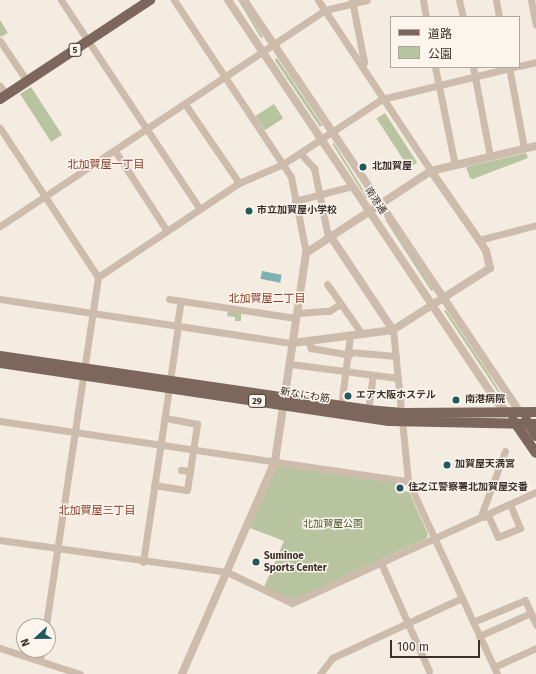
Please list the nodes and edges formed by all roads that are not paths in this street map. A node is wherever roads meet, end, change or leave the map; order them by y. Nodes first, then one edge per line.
1 (61, 0) edge
2 (150, 0) edge
3 (174, 0) edge
4 (228, 0) edge
5 (244, 0) edge
6 (318, 0) edge
7 (367, 0) edge
8 (423, 0) edge
9 (459, 0) edge
10 (496, 0) edge
11 (531, 0) edge
12 (352, 2) edge
13 (325, 10) junction
14 (426, 16) edge
15 (463, 16) edge
16 (499, 16) edge
17 (536, 25) edge
18 (0, 41) edge
19 (88, 41) junction
20 (273, 44) junction
21 (262, 51) junction
22 (536, 62) edge
23 (520, 66) edge
24 (362, 67) junction
25 (435, 68) edge
26 (473, 68) edge
27 (507, 68) edge
28 (511, 68) edge
29 (475, 76) junction
30 (224, 77) junction
31 (27, 82) junction
32 (439, 85) junction
33 (0, 86) edge
34 (3, 97) edge
35 (382, 99) junction
36 (185, 104) junction
37 (0, 128) edge
38 (146, 129) junction
39 (332, 131) junction
40 (320, 139) junction
41 (536, 146) edge
42 (524, 148) junction
43 (115, 151) junction
44 (300, 153) junction
45 (490, 156) junction
46 (283, 164) junction
47 (454, 165) junction
48 (431, 171) junction
49 (239, 183) junction
50 (352, 186) junction
51 (320, 194) junction
52 (45, 197) junction
53 (295, 201) junction
54 (380, 204) junction
55 (200, 209) junction
56 (370, 211) junction
57 (536, 225) edge
58 (0, 226) edge
59 (167, 231) junction
60 (331, 237) junction
61 (479, 240) junction
62 (306, 253) junction
63 (98, 277) junction
64 (327, 284) dead end
65 (444, 298) junction
66 (0, 299) edge
67 (169, 299) dead end
68 (181, 301) junction
69 (340, 304) junction
70 (433, 305) junction
71 (93, 313) junction
72 (297, 315) junction
73 (178, 325) junction
74 (393, 330) junction
75 (362, 334) junction
76 (350, 336) junction
77 (308, 341) junction
78 (292, 343) junction
79 (349, 353) junction
80 (0, 356) edge
81 (396, 356) junction
82 (0, 363) edge
83 (290, 364) junction
84 (84, 372) junction
85 (346, 372) junction
86 (373, 375) junction
87 (398, 378) junction
88 (169, 384) junction
89 (285, 401) junction
90 (341, 406) junction
91 (368, 410) junction
92 (507, 412) junction
93 (520, 412) junction
94 (536, 412) edge
95 (402, 417) junction
96 (164, 418) junction
97 (0, 421) edge
98 (516, 424) junction
99 (533, 424) edge
100 (75, 431) junction
101 (536, 436) edge
102 (161, 444) junction
103 (193, 449) junction
104 (505, 451) dead end
105 (536, 452) edge
106 (275, 462) junction
107 (181, 470) dead end
108 (190, 471) junction
109 (408, 481) junction
110 (154, 486) junction
111 (536, 492) edge
112 (510, 504) junction
113 (485, 516) junction
114 (435, 539) junction
115 (0, 540) edge
116 (58, 549) junction
117 (143, 562) junction
118 (381, 563) junction
119 (226, 572) junction
120 (462, 598) junction
121 (531, 613) junction
122 (47, 618) edge
123 (473, 622) junction
124 (409, 623) junction
125 (536, 625) edge
126 (479, 636) junction
127 (0, 648) edge
128 (536, 648) edge
129 (40, 660) joint
130 (429, 671) dead end
131 (494, 672) edge
132 (80, 674) edge
133 (182, 674) edge
134 (320, 674) edge

1 - 19 street
2 - 19 main road, 5
3 - 30 street
4 - 21 street, 南港通
5 - 20 street, 南港通
6 - 13 street
7 - 12 street
8 - 14 street
9 - 15 street
10 - 16 street
11 - 17 street
12 - 13 street
12 - 24 street
13 - 20 street
13 - 24 street
18 - 31 street
19 - 31 main road, 5
19 - 38 street
20 - 21 street
20 - 39 street, 南港通
21 - 30 street
21 - 40 street, 南港通
22 - 23 street
24 - 35 street
25 - 32 street
26 - 29 street
27 - 29 street
28 - 42 street
29 - 32 street
29 - 45 street
30 - 36 street
30 - 46 street
31 - 34 main road, 5
32 - 35 street
32 - 47 street
33 - 34 street
35 - 39 street
35 - 48 street
36 - 38 street
36 - 49 street
37 - 52 street
38 - 43 street
38 - 55 street
39 - 40 street
39 - 54 street, 南港通
40 - 44 street
40 - 50 street, 南港通
41 - 42 street
42 - 45 street
43 - 52 street
43 - 59 street
44 - 46 street
44 - 51 street
45 - 47 street
46 - 49 street
46 - 53 street
47 - 48 street
48 - 54 street
48 - 61 street
49 - 55 street
50 - 51 street
50 - 56 street, 南港通
51 - 53 street
51 - 60 street
52 - 58 street
52 - 63 street
53 - 62 street
54 - 56 street
54 - 65 street, 南港通
55 - 59 street
56 - 60 street
56 - 70 street, 南港通
57 - 61 street
59 - 63 street
60 - 62 street
60 - 74 street
61 - 65 street
62 - 72 street
63 - 71 street
64 - 69 street
65 - 70 street
65 - 93 street, 南港通
66 - 71 street
67 - 68 street
68 - 72 street
68 - 73 street
69 - 72 street
69 - 75 street
70 - 74 street
70 - 92 street, 南港通
71 - 73 street
71 - 84 street
72 - 78 street
73 - 78 street
73 - 88 street
74 - 75 street
74 - 81 street
75 - 76 street
76 - 77 street
76 - 79 street
77 - 78 street
77 - 79 street
78 - 83 street
79 - 81 street
79 - 85 street
80 - 84 main road, 新なにわ筋 / 29
81 - 87 street
82 - 84 main road, 新なにわ筋 / 29
83 - 85 street
83 - 89 street
84 - 88 main road, 新なにわ筋 / 29
84 - 100 street
85 - 86 street
85 - 90 street
86 - 87 street
86 - 91 street
87 - 95 street
88 - 89 main road, 新なにわ筋 / 29
88 - 96 street
89 - 90 main road, 新なにわ筋 / 29
89 - 95 main road, 新なにわ筋 / 29
89 - 106 street
90 - 91 main road, 新なにわ筋 / 29
91 - 95 main road, 新なにわ筋 / 29
92 - 93 main road, 新なにわ筋 / 29
92 - 95 main road, 新なにわ筋 / 29
92 - 98 main road
93 - 94 main road, 新なにわ筋 / 29
93 - 99 main road
95 - 98 main road, 新なにわ筋 / 29
95 - 109 street
96 - 102 street
96 - 103 street
97 - 100 street
98 - 99 main road, 新なにわ筋 / 29
98 - 105 main road
99 - 101 main road
100 - 102 street
100 - 116 street
102 - 103 street
102 - 110 street
103 - 106 street
103 - 108 street
104 - 113 street
106 - 109 street
106 - 119 street
107 - 108 street
108 - 110 street
109 - 114 street
110 - 117 street
111 - 112 street
112 - 113 street
112 - 113 street
113 - 114 street
114 - 118 street
114 - 120 street
115 - 116 street
116 - 117 street
116 - 122 street
117 - 119 street
118 - 119 street
118 - 124 street
119 - 133 street
120 - 123 street
120 - 124 street
121 - 123 street
121 - 125 street
121 - 126 street
123 - 126 street
124 - 130 street
124 - 134 street
126 - 131 street
127 - 129 street
128 - 131 street
129 - 132 street

